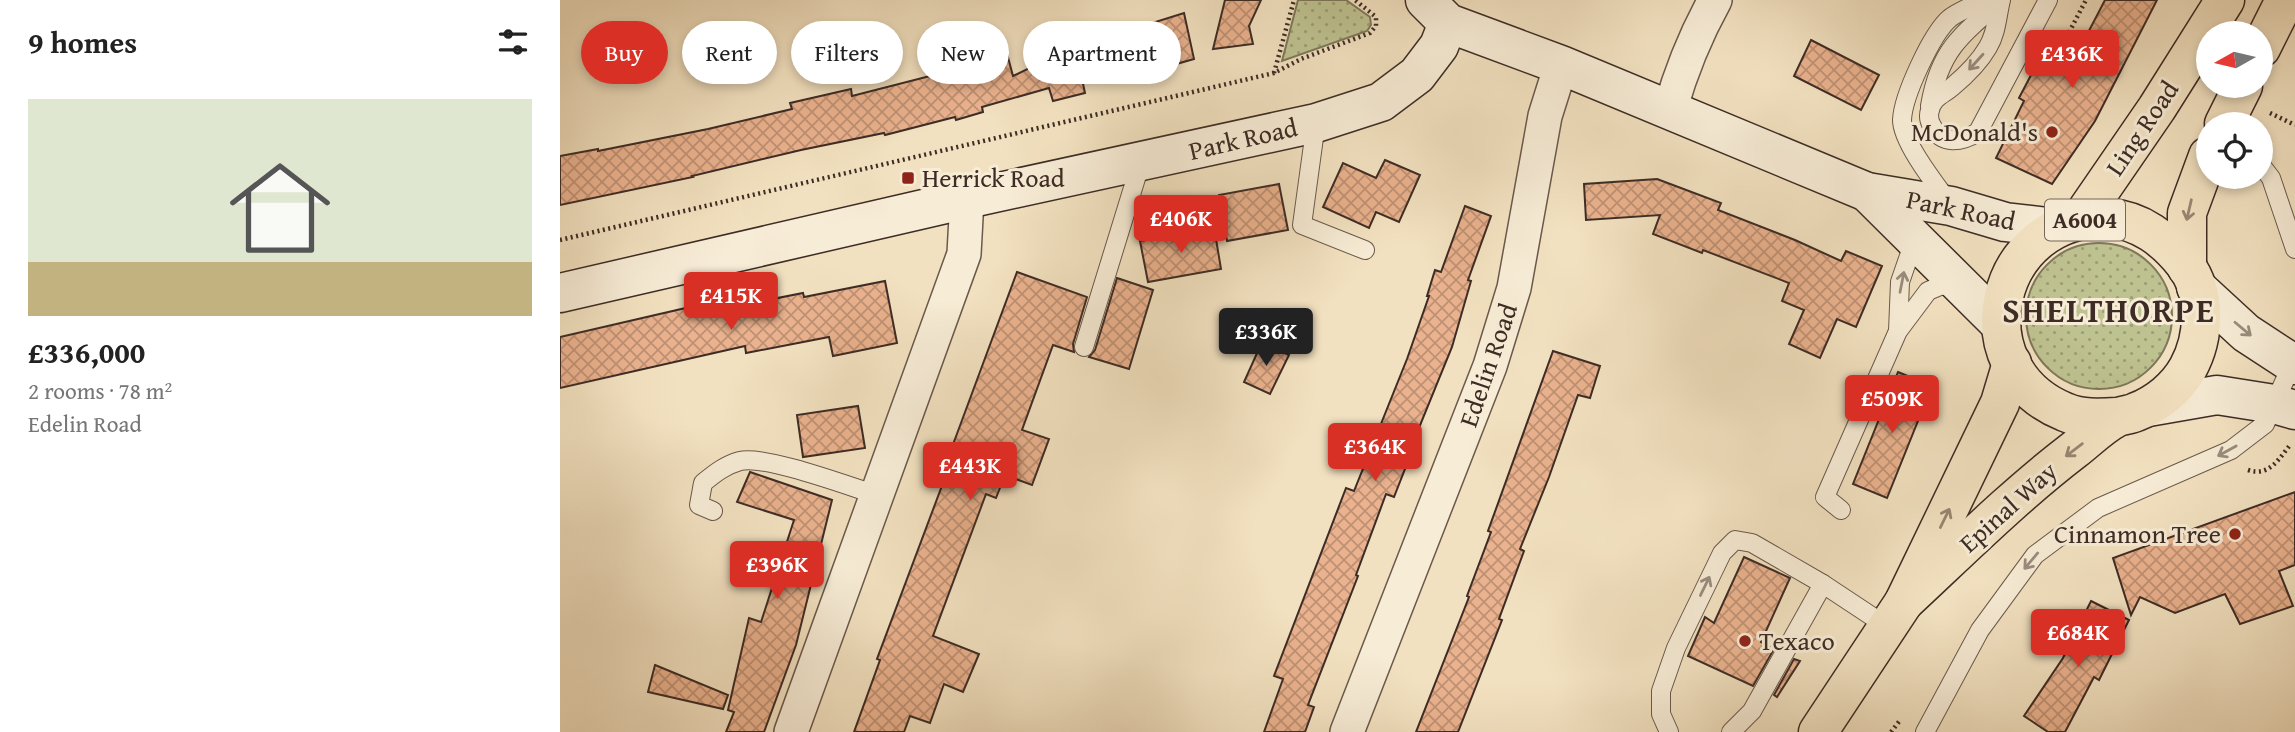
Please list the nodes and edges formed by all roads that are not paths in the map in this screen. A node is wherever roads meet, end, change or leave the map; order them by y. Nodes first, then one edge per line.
1 (1715, 0) edge
2 (2048, 0) edge
3 (2225, 0) edge
4 (2285, 0) edge
5 (1995, 1) edge
6 (1437, 11) edge
7 (2273, 24) edge
8 (1561, 65) junction
9 (2254, 98) edge
10 (1930, 109) junction
11 (1670, 110) junction
12 (2238, 112) edge
13 (1316, 123) junction
14 (1141, 162) junction
15 (2273, 184) edge
16 (2196, 189) edge
17 (1867, 192) junction
18 (967, 199) junction
19 (1951, 206) junction
20 (2068, 224) junction
21 (1908, 233) junction
22 (2295, 249) edge
23 (1365, 250) dead end
24 (2192, 277) junction
25 (1959, 285) junction
26 (560, 293) edge
27 (2001, 325) junction
28 (1898, 331) junction
29 (1084, 347) dead end
30 (2294, 361) edge
31 (2012, 363) junction
32 (2284, 407) edge
33 (2132, 412) junction
34 (877, 495) junction
35 (1841, 510) dead end
36 (713, 511) dead end
37 (1823, 584) junction
38 (1896, 614) junction
39 (791, 732) edge
40 (1347, 732) edge
41 (1669, 732) edge
42 (1731, 732) edge
43 (1818, 732) edge
44 (1925, 732) edge

1 - 11 street
2 - 10 lane
3 - 20 main road, Ling Road / A6004
4 - 7 main road
5 - 10 lane
5 -> 10 lane
5 - 19 lane
6 - 8 street, Park Road
6 - 13 street, Park Road
8 - 11 street, Park Road
8 - 40 street, Edelin Road
9 - 12 main road
11 - 17 street, Park Road
13 - 14 street, Park Road
13 - 23 lane
14 - 18 street, Park Road
14 - 29 lane
15 - 22 lane
16 -> 24 main road
17 - 19 street, Park Road
17 - 21 street, Park Road
18 - 26 street, Park Road
18 - 34 street
19 - 20 street, Park Road
20 - 24 main road, A6004
20 - 27 main road, A6004
21 - 25 street, Park Road
28 -> 21 lane
24 -> 30 street
24 - 33 main road
25 - 27 street, Park Road
25 - 28 lane
27 - 31 main road, A6004
28 - 35 lane
30 - 32 lane
31 - 33 main road, A6004
38 -> 31 main road, Epinal Way
32 - 33 street
32 -> 44 lane
33 -> 38 main road, Epinal Way
34 - 36 lane
34 - 39 street
37 - 38 lane
41 -> 37 lane
37 - 42 lane
38 - 43 main road, Epinal Way

